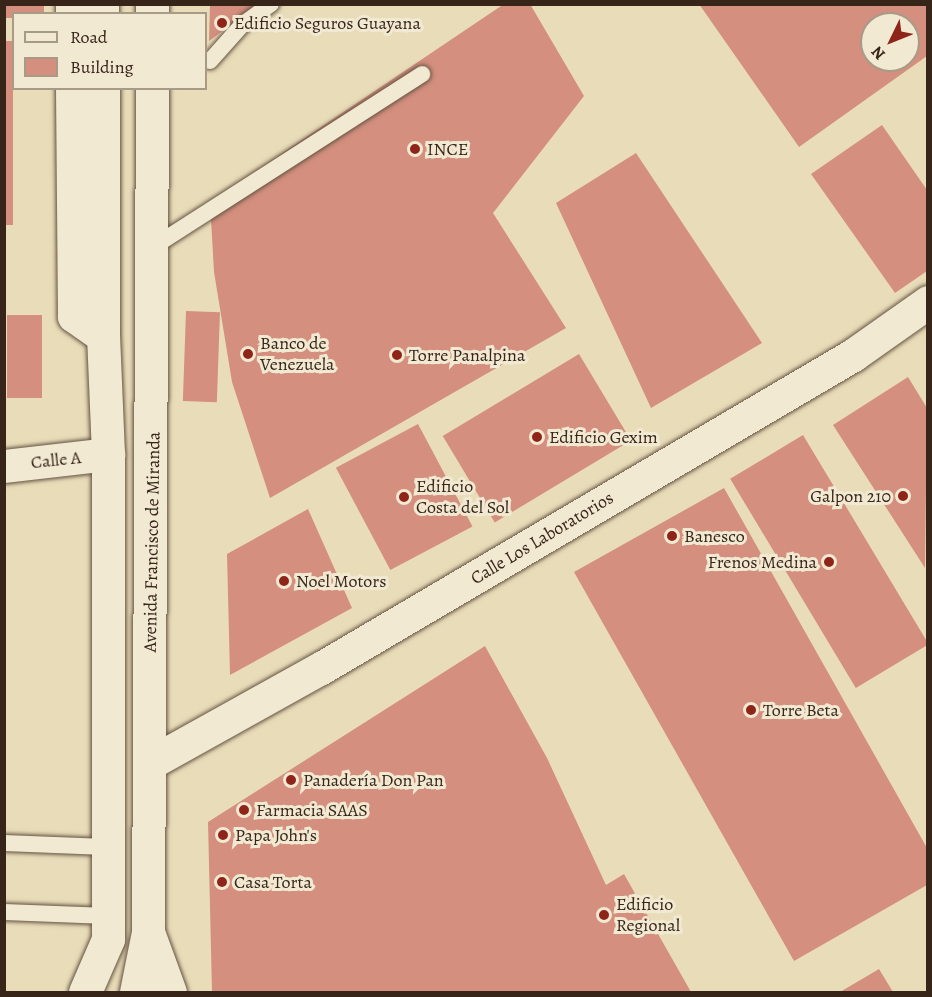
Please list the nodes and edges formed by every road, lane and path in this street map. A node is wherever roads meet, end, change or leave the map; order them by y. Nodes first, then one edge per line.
1 (270, 4) edge
2 (210, 61) dead end
3 (422, 74) dead end
4 (72, 90) edge
5 (102, 90) edge
6 (152, 90) edge
7 (153, 247) junction
8 (927, 302) edge
9 (103, 336) junction
10 (108, 454) junction
11 (4, 466) edge
12 (150, 763) junction
13 (4, 843) edge
14 (106, 847) junction
15 (4, 912) edge
16 (108, 927) junction
17 (148, 932) junction
18 (85, 993) edge
19 (113, 993) edge
20 (136, 993) edge
21 (170, 993) edge

1 - 2 lane
3 - 7 lane
4 - 9 main road
5 - 9 main road
6 - 7 main road, Avenida Francisco de Miranda
7 - 12 main road, Avenida Francisco de Miranda
8 - 12 main road, Calle Los Laboratorios
9 - 10 main road
10 - 11 main road, Calle A
10 - 14 main road
12 - 17 main road, Avenida Francisco de Miranda
13 - 14 lane
14 - 16 main road
15 - 16 lane
16 - 18 main road
16 - 19 main road
17 - 20 main road
17 - 21 main road, Avenida Francisco de Miranda

